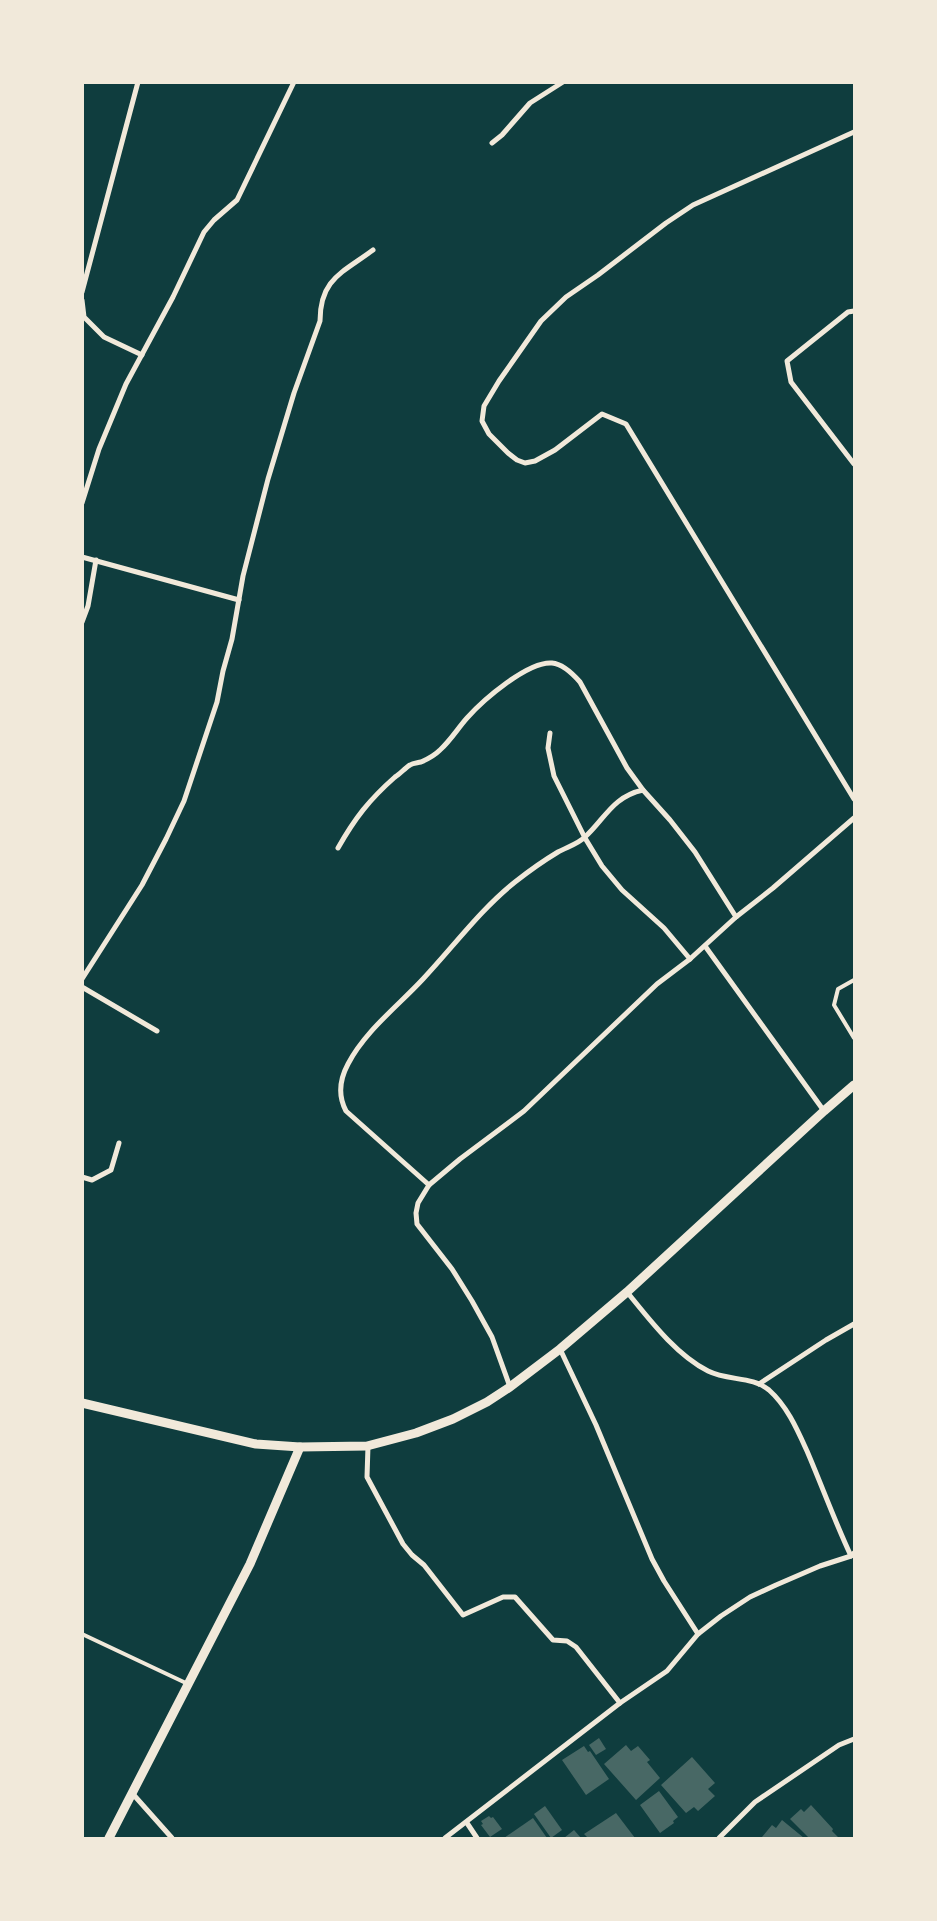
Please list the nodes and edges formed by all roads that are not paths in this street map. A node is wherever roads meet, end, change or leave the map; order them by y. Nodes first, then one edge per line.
1 (138, 82) edge
2 (294, 82) edge
3 (562, 82) edge
4 (854, 132) edge
5 (492, 143) dead end
6 (373, 250) dead end
7 (82, 292) edge
8 (82, 300) edge
9 (854, 311) edge
10 (142, 355) junction
11 (854, 464) edge
12 (82, 502) edge
13 (82, 557) edge
14 (96, 560) junction
15 (239, 600) junction
16 (82, 622) edge
17 (550, 732) dead end
18 (643, 790) junction
19 (854, 799) edge
20 (854, 818) edge
21 (585, 838) junction
22 (338, 848) dead end
23 (736, 916) junction
24 (705, 946) junction
25 (690, 960) junction
26 (82, 979) edge
27 (854, 980) edge
28 (82, 987) edge
29 (157, 1031) dead end
30 (854, 1037) edge
31 (854, 1086) edge
32 (824, 1111) junction
33 (119, 1144) dead end
34 (82, 1177) edge
35 (429, 1185) junction
36 (627, 1292) junction
37 (854, 1324) edge
38 (560, 1349) junction
39 (759, 1384) junction
40 (510, 1387) junction
41 (82, 1403) edge
42 (368, 1446) junction
43 (300, 1447) junction
44 (853, 1554) edge
45 (82, 1634) edge
46 (698, 1634) junction
47 (188, 1684) junction
48 (620, 1703) junction
49 (854, 1739) edge
50 (132, 1792) junction
51 (467, 1823) junction
52 (109, 1838) edge
53 (172, 1838) edge
54 (444, 1838) edge
55 (477, 1838) edge
56 (719, 1838) edge

1 - 7 street
2 - 10 street
3 - 5 street
4 - 19 street
6 - 15 street
8 - 10 street
9 - 11 street
10 - 12 street
13 - 14 street
14 - 15 street
14 - 16 street
15 - 26 street
17 - 21 street
18 - 21 street
18 - 22 street
18 - 23 street
20 - 23 street
21 - 25 street
21 - 35 street
23 - 24 street
24 - 25 street
24 - 32 street
25 - 35 street
27 - 30 lane
28 - 29 street
31 - 32 street
32 - 36 street
33 - 34 street
35 - 40 street
36 - 38 street
36 - 39 street
37 - 39 street
38 - 40 street
38 - 46 street
39 - 44 street
40 - 42 street
41 - 43 street
42 - 43 street
42 - 48 street
43 - 47 street
44 - 46 street
45 - 47 lane
46 - 48 street
47 - 50 street
48 - 51 street
49 - 56 street
50 - 52 street
50 - 53 street
51 - 54 street
51 - 55 street

